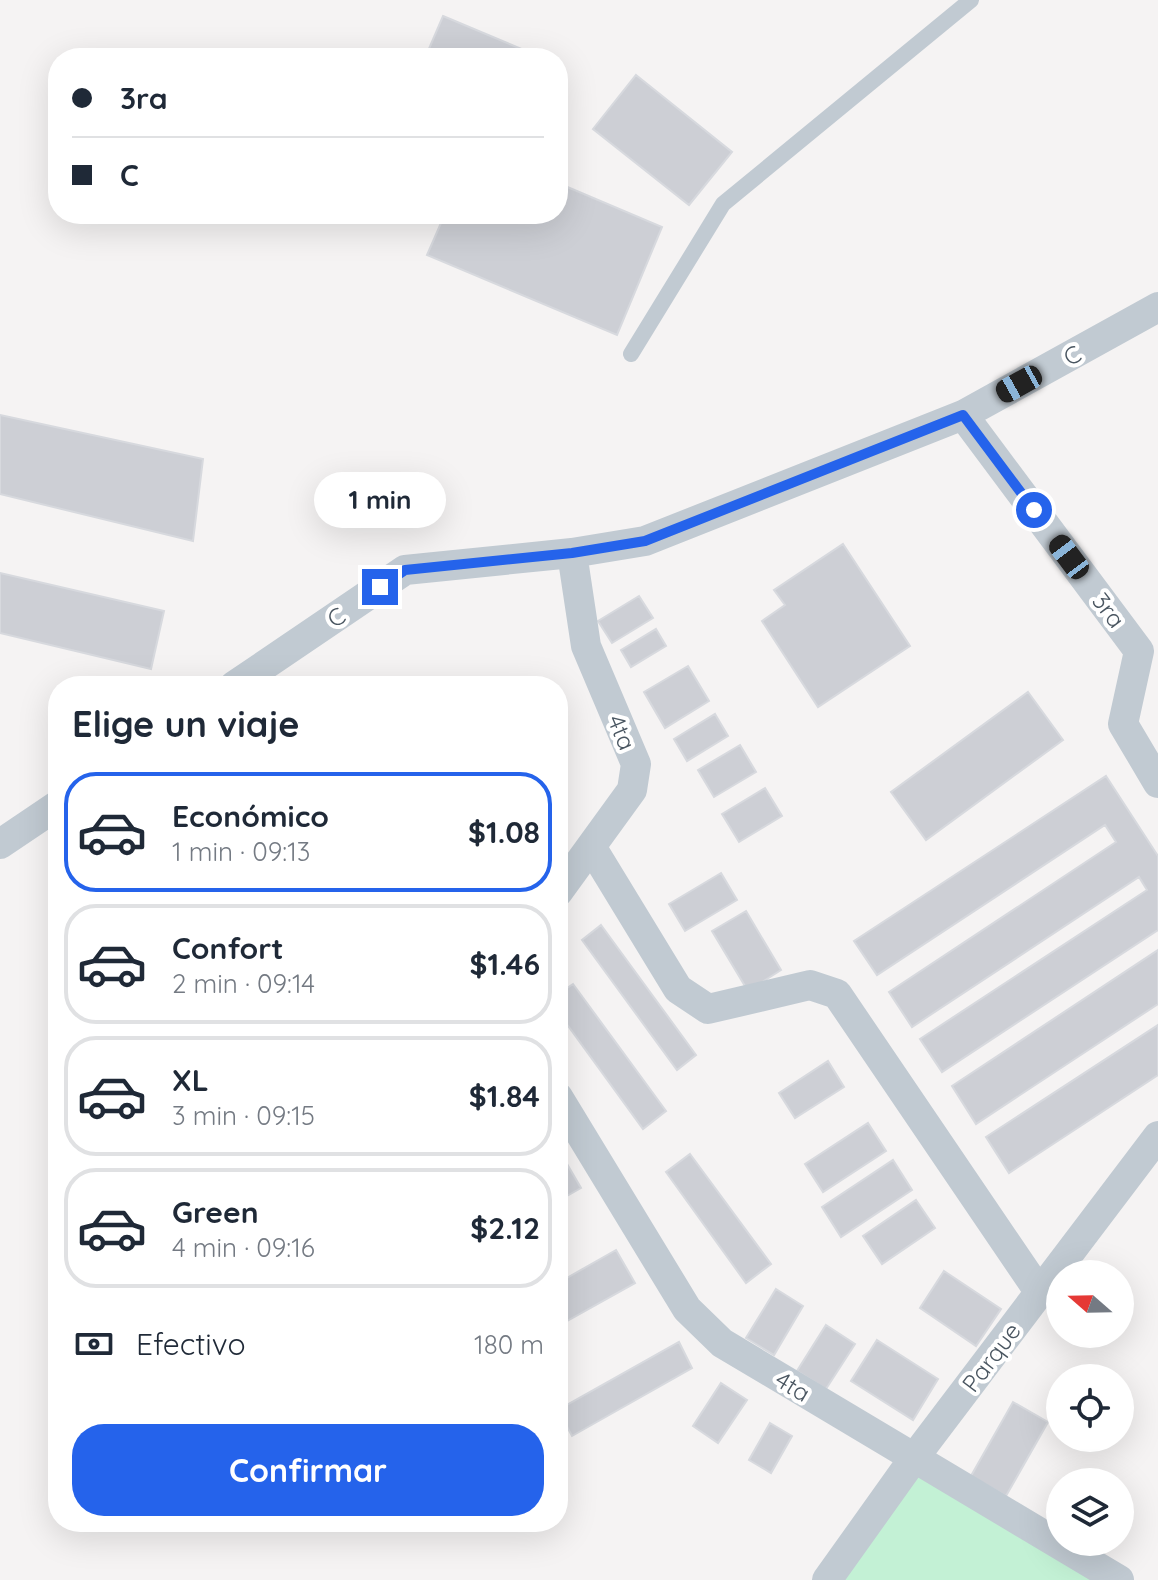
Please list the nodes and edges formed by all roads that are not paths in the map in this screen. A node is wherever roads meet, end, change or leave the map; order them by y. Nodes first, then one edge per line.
1 (971, 0) edge
2 (1158, 307) edge
3 (631, 354) dead end
4 (963, 415) junction
5 (572, 553) junction
6 (249, 676) edge
7 (1158, 783) edge
8 (48, 812) edge
9 (0, 844) edge
10 (592, 848) junction
11 (568, 879) edge
12 (568, 1113) edge
13 (1158, 1136) edge
14 (1040, 1293) junction
15 (914, 1458) junction
16 (827, 1580) edge
17 (1119, 1580) edge

1 - 3 lane
2 - 4 street, C
4 - 5 street, C
4 - 7 street, 3ra
5 - 6 street, C
5 - 10 street, 4ta
8 - 9 street
10 - 11 street, 4ta
10 - 14 street
12 - 15 street, 4ta
13 - 14 street, Parque
14 - 15 street, Parque
15 - 16 street, Parque
15 - 17 street, 4ta

